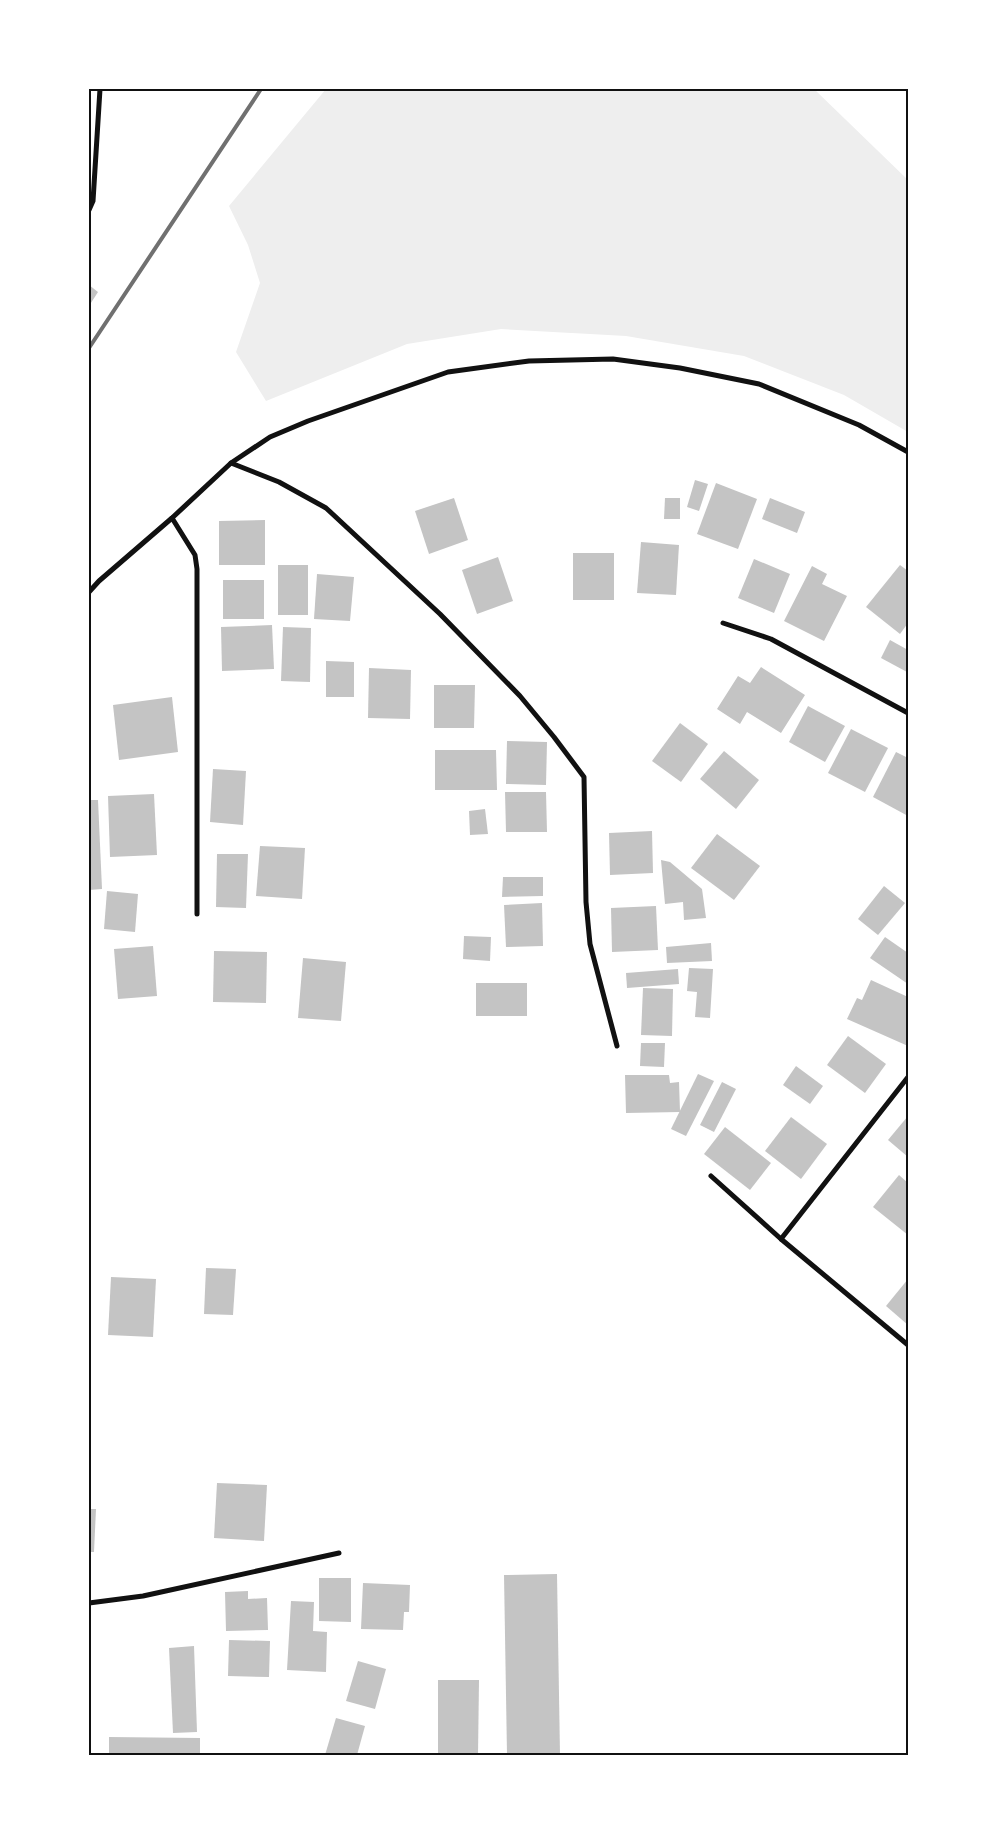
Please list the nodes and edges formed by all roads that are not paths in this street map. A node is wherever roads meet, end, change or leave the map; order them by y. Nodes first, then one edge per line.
1 (100, 89) edge
2 (89, 210) edge
3 (908, 452) edge
4 (231, 463) junction
5 (172, 518) junction
6 (89, 592) edge
7 (723, 623) dead end
8 (908, 713) edge
9 (197, 914) dead end
10 (617, 1046) dead end
11 (908, 1078) edge
12 (711, 1176) dead end
13 (781, 1239) junction
14 (908, 1345) edge
15 (339, 1553) dead end
16 (89, 1603) edge

1 - 2 street
3 - 4 street
4 - 5 street
4 - 10 street
5 - 6 street
5 - 9 street
7 - 8 street
11 - 13 street
12 - 13 street
13 - 14 street
15 - 16 street

